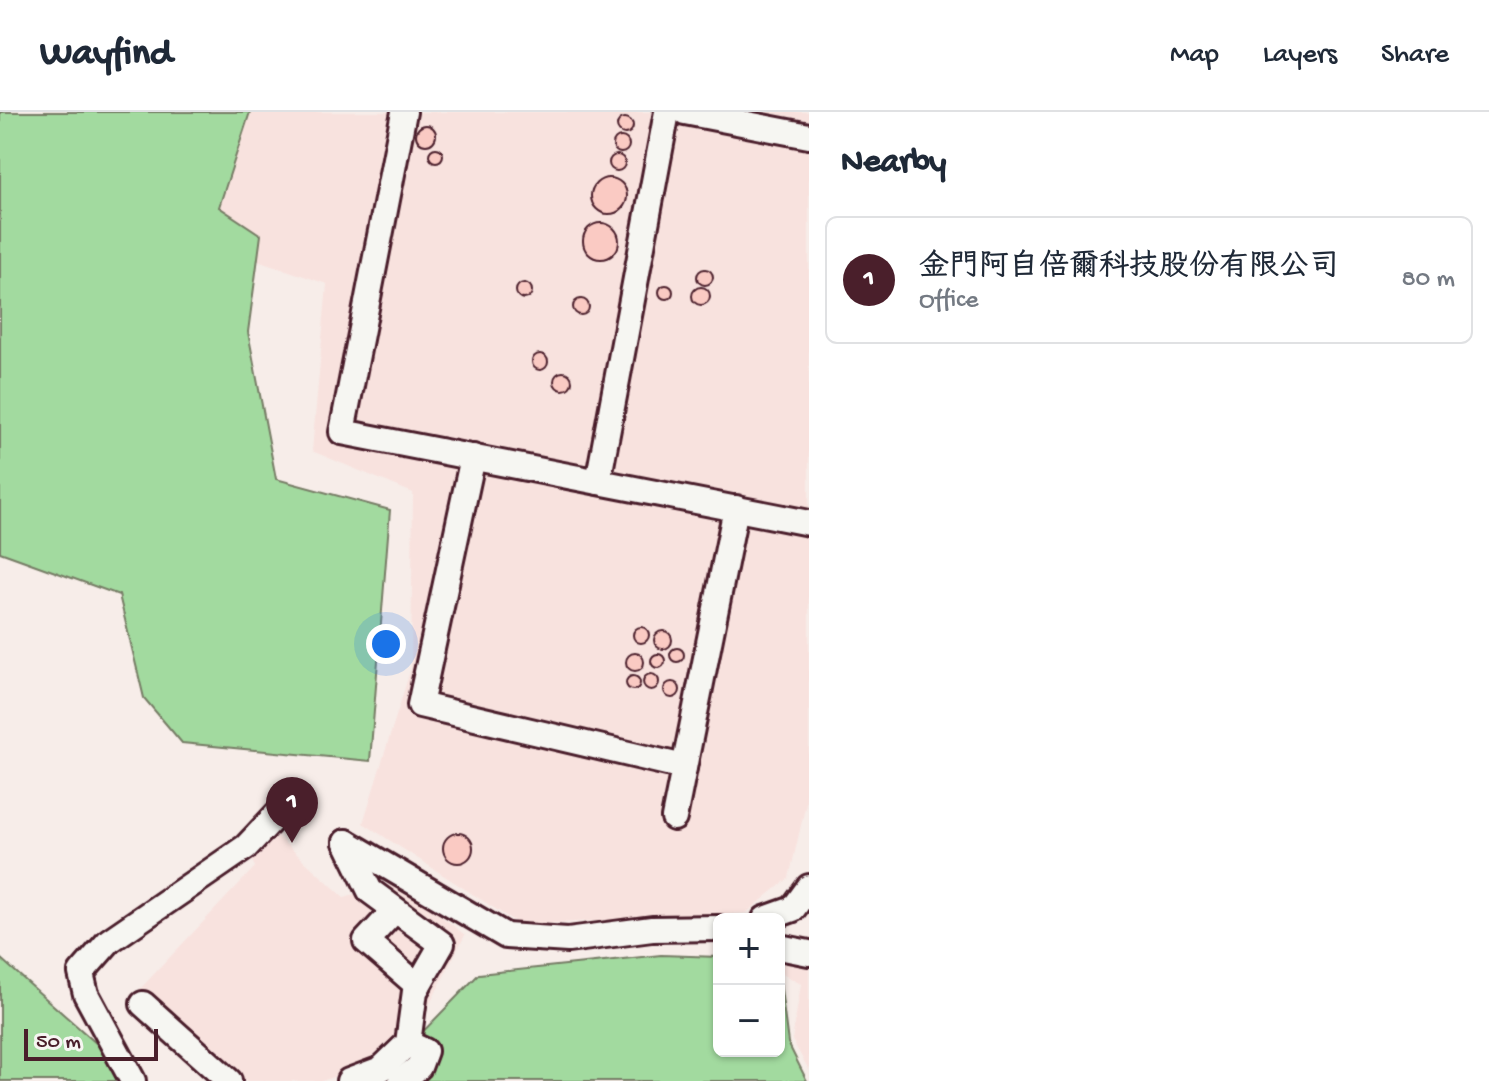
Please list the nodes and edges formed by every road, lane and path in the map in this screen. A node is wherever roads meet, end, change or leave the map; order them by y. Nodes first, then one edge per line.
1 (404, 112) edge
2 (667, 112) edge
3 (685, 112) edge
4 (809, 136) edge
5 (473, 457) junction
6 (598, 482) junction
7 (736, 508) junction
8 (809, 523) edge
9 (684, 767) junction
10 (280, 811) dead end
11 (674, 818) dead end
12 (809, 887) edge
13 (395, 910) junction
14 (782, 913) edge
15 (713, 928) edge
16 (785, 948) edge
17 (809, 953) edge
18 (418, 986) junction
19 (143, 1004) dead end
20 (408, 1043) junction
21 (133, 1081) edge
22 (229, 1081) edge
23 (349, 1081) edge
24 (401, 1081) edge

1 - 5 street
2 - 6 street
3 - 4 street
5 - 6 street
5 - 9 street
6 - 7 street
7 - 8 street
7 - 9 street
9 - 11 street
10 - 21 street
12 - 14 street
13 - 15 street
13 - 18 street
13 - 18 street
16 - 17 street
18 - 20 street
19 - 22 street
20 - 23 street
20 - 24 street

